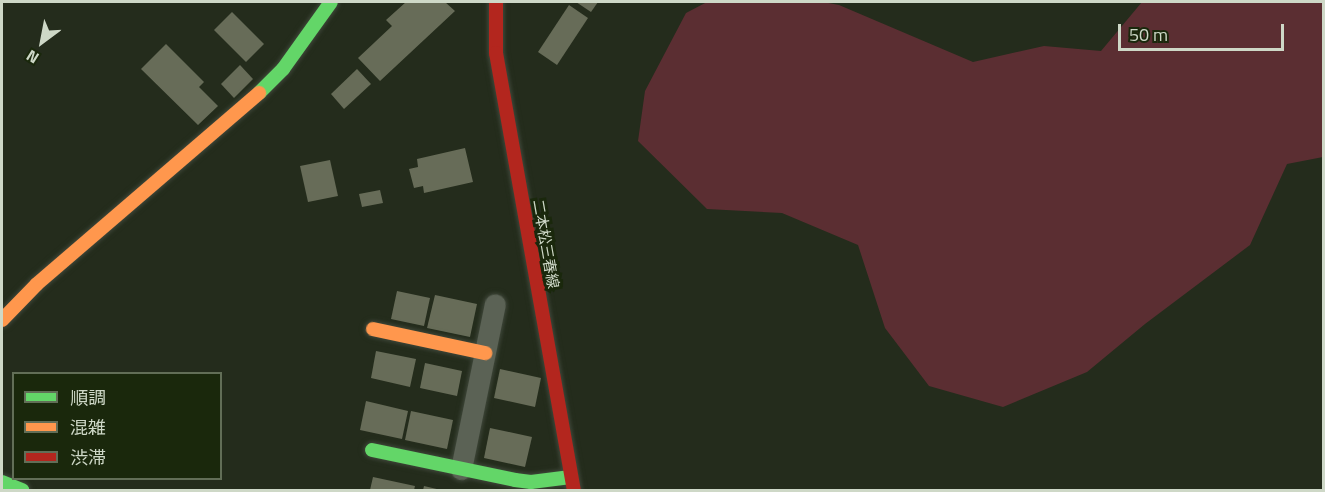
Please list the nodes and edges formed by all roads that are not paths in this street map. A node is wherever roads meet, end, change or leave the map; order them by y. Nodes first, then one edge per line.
1 (332, 2) edge
2 (496, 2) edge
3 (495, 304) dead end
4 (2, 320) edge
5 (373, 329) dead end
6 (485, 353) junction
7 (372, 450) dead end
8 (461, 469) junction
9 (2, 482) edge
10 (573, 484) edge
11 (22, 490) edge

1 - 4 street
2 - 10 street, 二本松三春線
3 - 6 street
5 - 6 street
6 - 8 street
7 - 8 street
8 - 10 street
9 - 11 street

